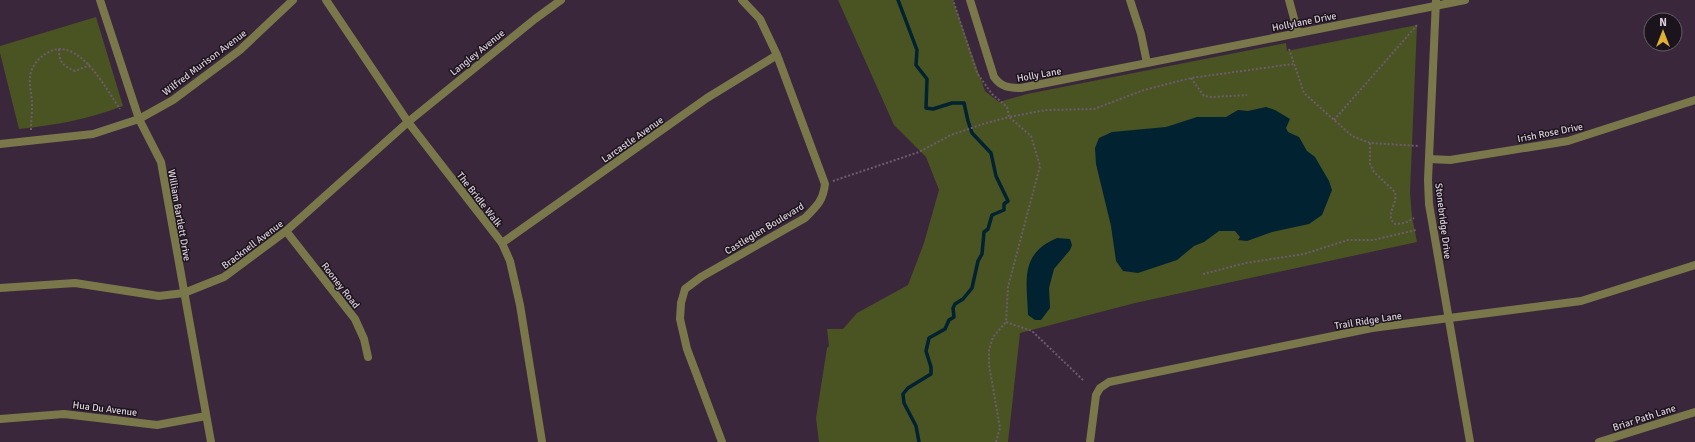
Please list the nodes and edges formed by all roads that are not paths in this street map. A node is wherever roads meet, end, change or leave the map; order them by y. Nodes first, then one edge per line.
1 (100, 0) edge
2 (293, 0) edge
3 (326, 0) edge
4 (561, 0) edge
5 (742, 0) edge
6 (970, 0) edge
7 (1130, 0) edge
8 (1289, 0) edge
9 (1465, 0) edge
10 (1436, 3) edge
11 (1298, 33) junction
12 (777, 55) junction
13 (1147, 63) junction
14 (1695, 100) edge
15 (139, 119) junction
16 (408, 122) junction
17 (0, 144) edge
18 (1429, 159) junction
19 (286, 231) junction
20 (502, 243) junction
21 (1695, 265) edge
22 (0, 288) edge
23 (184, 293) junction
24 (1448, 319) junction
25 (368, 357) dead end
26 (1695, 412) edge
27 (206, 416) junction
28 (0, 419) edge
29 (1617, 439) edge
30 (211, 442) edge
31 (542, 442) edge
32 (722, 442) edge
33 (1090, 442) edge
34 (1470, 442) edge
35 (1599, 442) edge

1 - 15 street, William Bartlett Drive
2 - 15 street, Wilfred Murison Avenue
3 - 16 street, The Bridle Walk
4 - 16 street, Langley Avenue
5 - 12 street
6 - 13 street, Holly Lane
7 - 13 street
8 - 11 street
9 - 10 street, Hollylane Drive
10 - 11 street, Hollylane Drive
10 - 18 street, Stonebridge Drive
11 - 13 street, Hollylane Drive
12 - 20 street, Larcastle Avenue
12 - 32 street, Castleglen Boulevard
14 - 18 street, Irish Rose Drive
15 - 17 street, Wilfred Murison Avenue
15 - 23 street, William Bartlett Drive
16 - 19 street, Bracknell Avenue
16 - 20 street, The Bridle Walk
18 - 24 street, Stonebridge Drive
19 - 23 street, Bracknell Avenue
19 - 25 street, Rooney Road
20 - 31 street, The Bridle Walk
21 - 24 street, Trail Ridge Lane
22 - 23 street, Bracknell Avenue
23 - 27 street, William Bartlett Drive
24 - 33 street, Trail Ridge Lane
24 - 34 street, Stonebridge Drive
26 - 29 street, Briar Path Lane
27 - 28 street, Hua Du Avenue
27 - 30 street, William Bartlett Drive
29 - 35 street, Briar Path Lane

